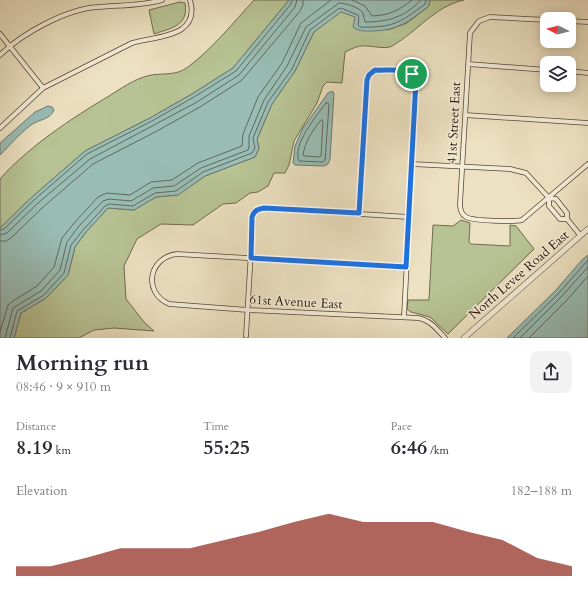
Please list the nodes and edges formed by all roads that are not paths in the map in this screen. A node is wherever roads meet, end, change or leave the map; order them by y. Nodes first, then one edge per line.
1 (162, 0) edge
2 (190, 0) edge
3 (540, 20) edge
4 (576, 21) edge
5 (588, 22) edge
6 (0, 34) edge
7 (10, 46) junction
8 (0, 55) edge
9 (468, 64) junction
10 (540, 69) edge
11 (576, 72) edge
12 (588, 73) edge
13 (43, 88) junction
14 (465, 115) junction
15 (588, 123) edge
16 (0, 128) edge
17 (412, 164) junction
18 (588, 164) edge
19 (462, 167) junction
20 (549, 198) junction
21 (359, 213) junction
22 (408, 217) junction
23 (567, 219) junction
24 (588, 229) edge
25 (580, 235) junction
26 (251, 258) junction
27 (406, 267) junction
28 (248, 310) junction
29 (404, 317) junction
30 (246, 336) dead end
31 (445, 338) edge
32 (464, 338) edge

1 - 7 street
2 - 13 street
3 - 9 street, 41st Street East
4 - 5 street
6 - 7 street
7 - 8 street
7 - 13 street
9 - 10 street
9 - 14 street, 41st Street East
11 - 12 street
13 - 16 street
14 - 15 street
14 - 19 street, 41st Street East
17 - 19 street
17 - 21 street
17 - 22 street
18 - 20 street
19 - 20 street
19 - 20 street, 41st Street East
20 - 23 street
20 - 23 street
21 - 22 street
21 - 26 street
22 - 27 street
23 - 25 street
24 - 25 street, North Levee Road East
25 - 32 street, North Levee Road East
26 - 27 street
26 - 28 street
26 - 28 street, 61st Avenue East
27 - 29 street
28 - 29 street, 61st Avenue East
28 - 30 street
29 - 31 street, 61st Avenue East

